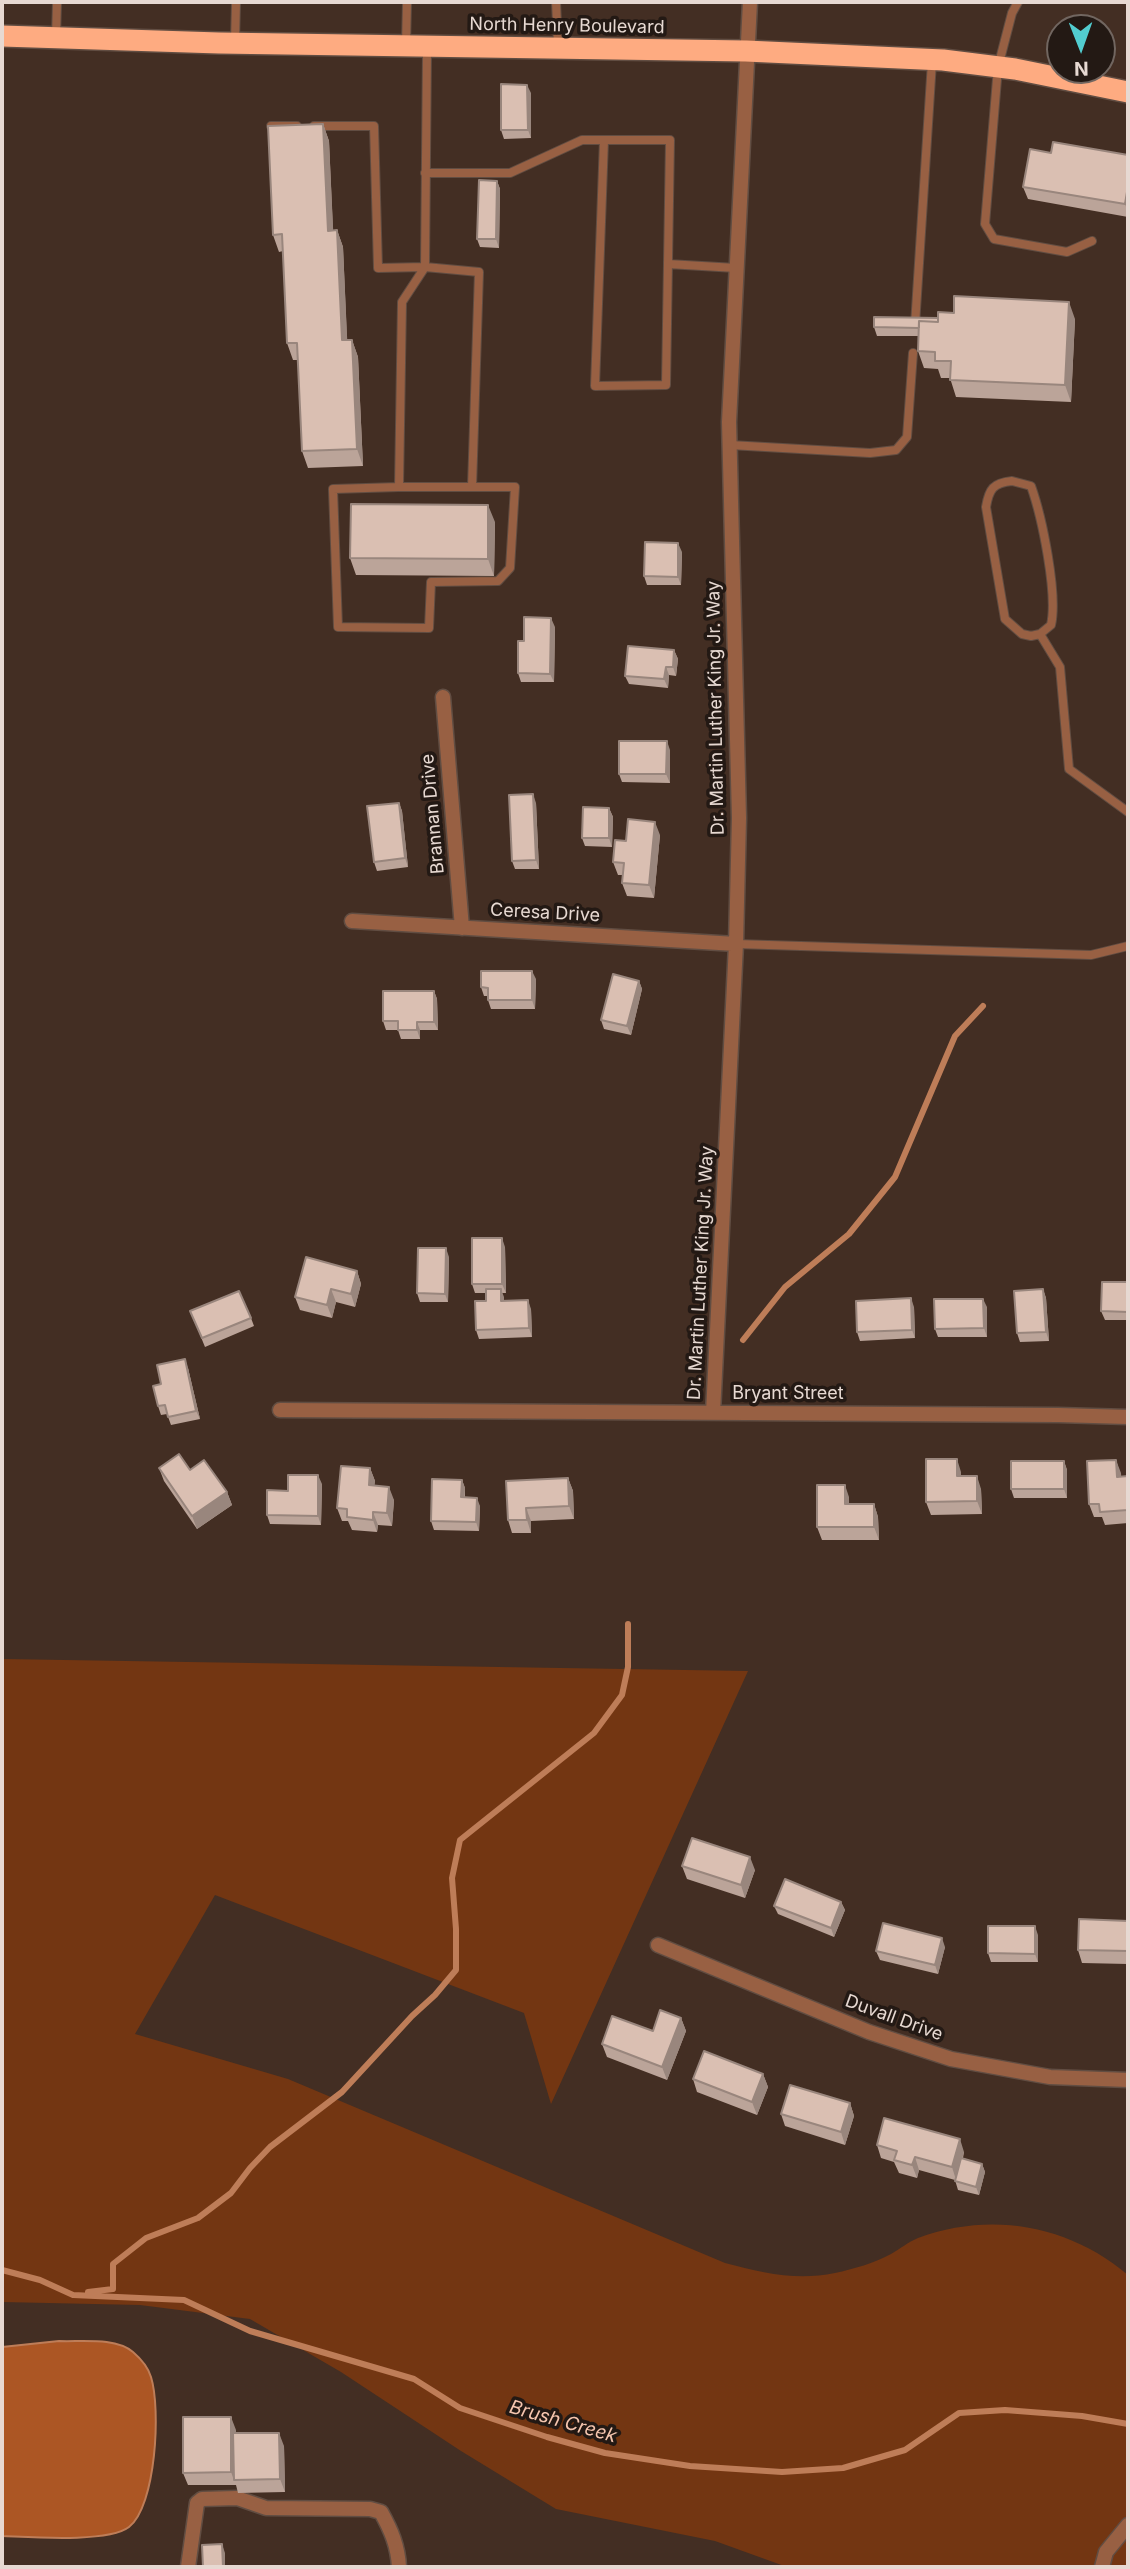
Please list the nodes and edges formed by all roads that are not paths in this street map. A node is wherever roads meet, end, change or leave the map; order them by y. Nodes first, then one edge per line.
1 (57, 2) edge
2 (236, 2) edge
3 (407, 2) edge
4 (556, 2) edge
5 (750, 2) edge
6 (1018, 2) edge
7 (2, 36) edge
8 (56, 37) junction
9 (235, 42) junction
10 (416, 46) junction
11 (558, 48) junction
12 (746, 51) junction
13 (932, 60) junction
14 (998, 67) junction
15 (1128, 92) edge
16 (271, 125) edge
17 (604, 140) junction
18 (425, 173) junction
19 (1092, 241) dead end
20 (668, 264) junction
21 (425, 267) junction
22 (736, 268) junction
23 (915, 325) edge
24 (913, 353) dead end
25 (730, 446) junction
26 (399, 487) junction
27 (472, 487) junction
28 (1040, 634) junction
29 (443, 697) dead end
30 (1128, 812) edge
31 (352, 921) dead end
32 (462, 928) junction
33 (736, 944) junction
34 (1128, 946) edge
35 (280, 1410) dead end
36 (713, 1413) junction
37 (1128, 1418) edge
38 (658, 1945) dead end
39 (1128, 2080) edge
40 (1128, 2525) edge
41 (188, 2567) edge
42 (399, 2567) edge
43 (1102, 2567) edge

1 - 8 lane
2 - 9 lane
3 - 10 lane
4 - 11 lane
5 - 12 street, Dr. Martin Luther King Jr. Way
6 - 14 lane
7 - 8 highway, North Henry Boulevard
8 - 9 highway, North Henry Boulevard
9 - 10 highway, North Henry Boulevard
10 - 11 highway, North Henry Boulevard
10 - 18 lane
11 - 12 highway, North Henry Boulevard
12 - 13 highway, North Henry Boulevard
12 - 22 street, Dr. Martin Luther King Jr. Way
13 - 14 highway, North Henry Boulevard
13 - 23 lane
14 - 15 highway, North Henry Boulevard
14 - 19 lane
16 - 21 lane
17 - 18 lane
17 - 20 lane
17 - 20 lane
18 - 21 lane
20 - 22 lane
21 - 26 lane
21 - 27 lane
22 - 25 street, Dr. Martin Luther King Jr. Way
24 - 25 lane
25 - 33 street, Dr. Martin Luther King Jr. Way
26 - 27 lane
26 - 27 lane
28 - 28 lane
28 - 30 lane
29 - 32 street, Brannan Drive
31 - 32 street, Ceresa Drive
32 - 33 street, Ceresa Drive
33 - 34 lane
33 - 36 street, Dr. Martin Luther King Jr. Way
35 - 36 street, Bryant Street
36 - 37 street, Bryant Street
38 - 39 street, Duvall Drive
40 - 43 street
41 - 42 street

